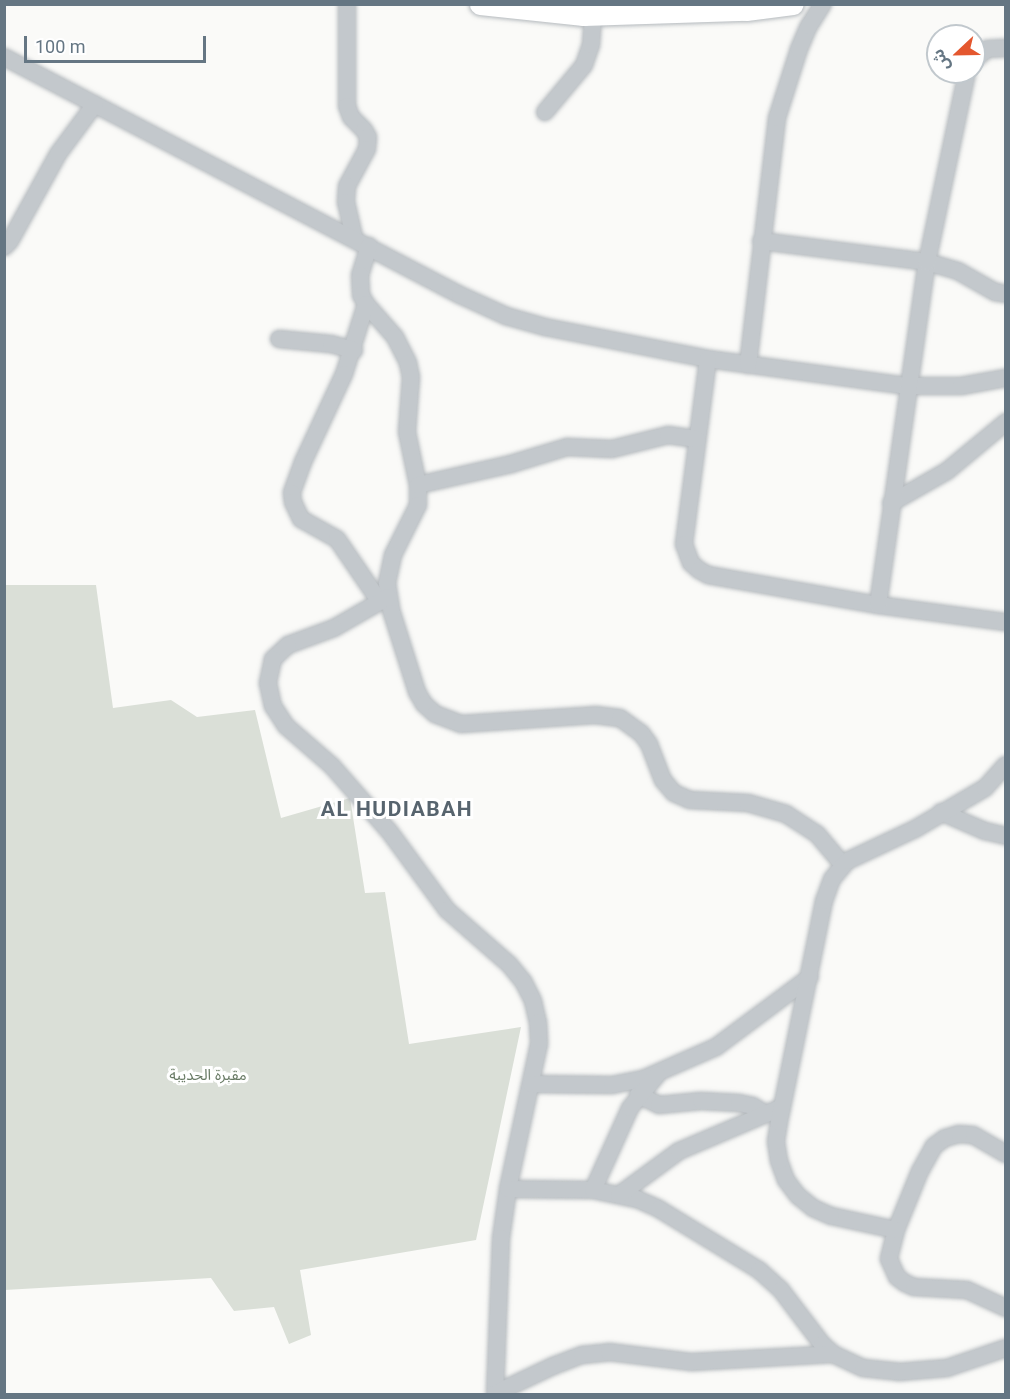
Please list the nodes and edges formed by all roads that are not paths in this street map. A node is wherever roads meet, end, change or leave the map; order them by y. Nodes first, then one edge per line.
1 (347, 4) edge
2 (480, 4) edge
3 (793, 4) edge
4 (823, 4) edge
5 (592, 15) junction
6 (1005, 48) edge
7 (986, 50) edge
8 (6, 58) edge
9 (964, 84) edge
10 (95, 104) junction
11 (544, 112) dead end
12 (761, 241) junction
13 (362, 242) junction
14 (4, 247) edge
15 (927, 262) junction
16 (1005, 294) edge
17 (366, 304) junction
18 (279, 339) dead end
19 (354, 350) junction
20 (708, 359) junction
21 (748, 365) junction
22 (1005, 378) edge
23 (908, 386) junction
24 (1005, 422) edge
25 (697, 439) junction
26 (418, 485) junction
27 (891, 503) junction
28 (384, 599) junction
29 (878, 605) junction
30 (1005, 622) edge
31 (1005, 765) edge
32 (942, 813) junction
33 (1005, 836) edge
34 (843, 865) junction
35 (810, 977) junction
36 (660, 1072) junction
37 (531, 1084) junction
38 (638, 1095) junction
39 (782, 1107) junction
40 (766, 1114) junction
41 (1005, 1154) edge
42 (508, 1189) junction
43 (593, 1190) junction
44 (619, 1195) junction
45 (896, 1230) junction
46 (1005, 1308) edge
47 (1005, 1348) edge
48 (833, 1354) junction
49 (495, 1394) edge

1 - 13 street
2 - 5 main road
3 - 5 main road
4 - 12 street
5 - 11 street
6 - 7 street
8 - 10 street
9 - 15 street
10 - 13 street
10 - 14 street
12 - 15 street
12 - 21 street
13 - 17 street
13 - 20 street
15 - 16 street
15 - 23 street
17 - 19 street
17 - 26 street
18 - 19 street
19 - 28 street
20 - 21 street
20 - 25 street
21 - 23 street
22 - 23 street
23 - 27 street
24 - 27 street
25 - 26 street
25 - 29 street
26 - 28 street
27 - 29 street
28 - 34 street
28 - 37 street
29 - 30 street
31 - 32 street
32 - 33 street
32 - 34 street
34 - 35 street
35 - 36 street
35 - 39 street
36 - 37 street
36 - 38 street
37 - 42 street
38 - 40 street
38 - 43 street
39 - 40 street
39 - 45 street
40 - 44 street
41 - 45 street
42 - 43 street
42 - 49 street
43 - 44 street
44 - 48 street
45 - 46 street
47 - 48 street
48 - 49 street

